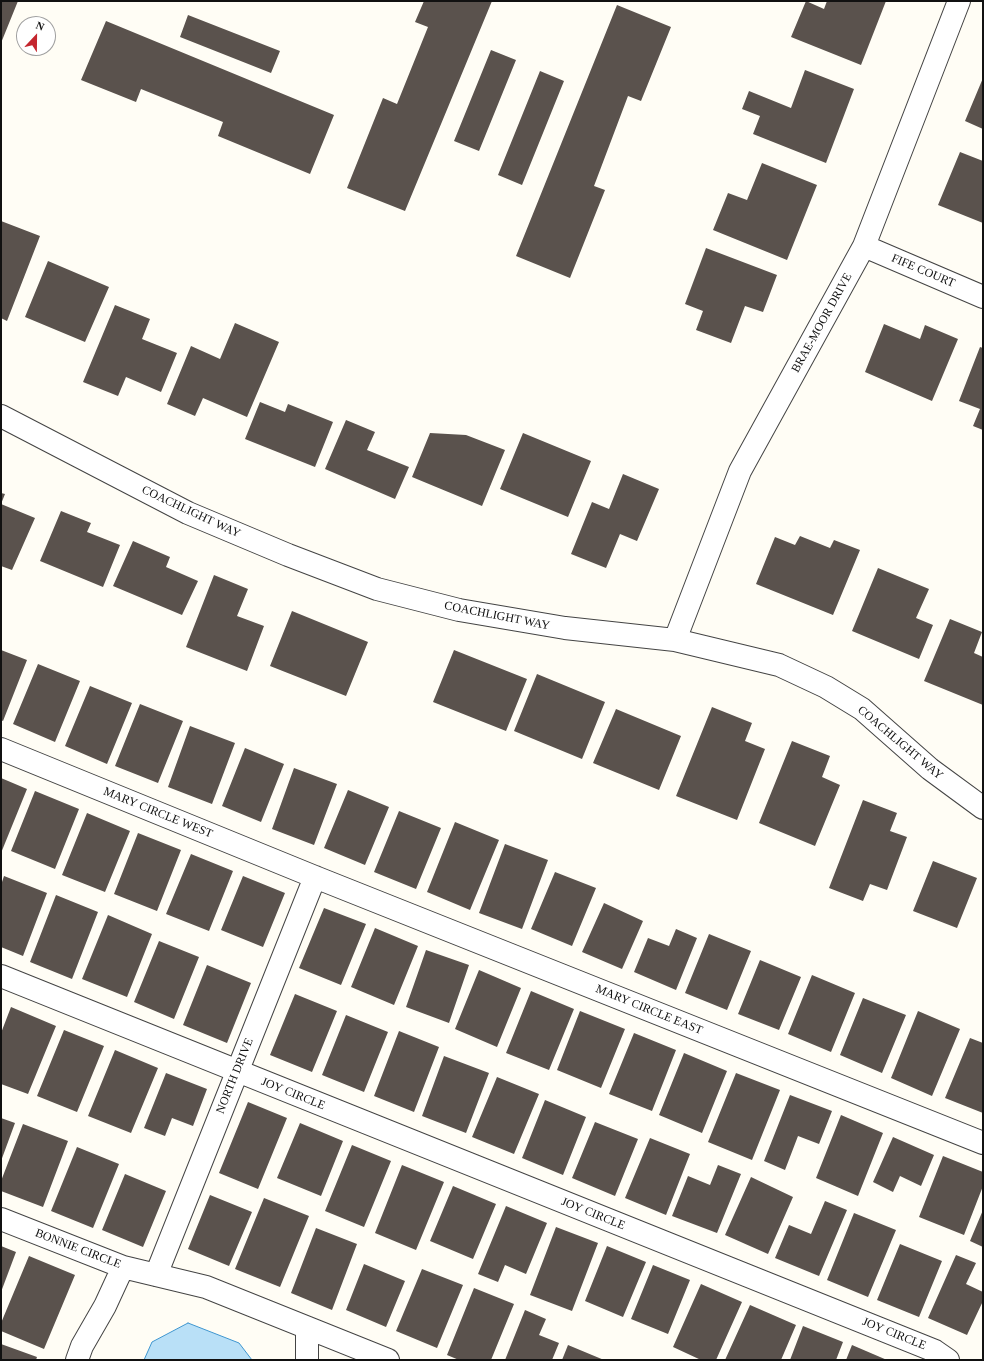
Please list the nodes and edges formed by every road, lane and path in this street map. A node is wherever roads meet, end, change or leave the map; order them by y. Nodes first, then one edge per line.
1 (959, 1) edge
2 (864, 246) junction
3 (983, 297) edge
4 (1, 416) edge
5 (675, 640) junction
6 (1, 749) edge
7 (983, 808) edge
8 (315, 877) junction
9 (1, 976) edge
10 (237, 1072) junction
11 (983, 1143) edge
12 (1, 1218) edge
13 (122, 1267) junction
14 (156, 1275) junction
15 (307, 1328) junction
16 (77, 1360) edge
17 (307, 1360) edge
18 (388, 1360) edge
19 (948, 1360) edge

1 - 2 street, BRAE-MOOR DRIVE
2 - 3 street, FIFE COURT
2 - 5 street, BRAE-MOOR DRIVE
4 - 5 street, COACHLIGHT WAY
5 - 7 street, COACHLIGHT WAY
6 - 8 street, MARY CIRCLE WEST
8 - 10 street, NORTH DRIVE
8 - 11 street, MARY CIRCLE EAST
9 - 10 street
10 - 14 street, NORTH DRIVE
10 - 19 street, JOY CIRCLE
12 - 13 street, BONNIE CIRCLE
13 - 14 street, BONNIE CIRCLE
13 - 16 street
14 - 15 street, BONNIE CIRCLE
15 - 17 street
15 - 18 street

